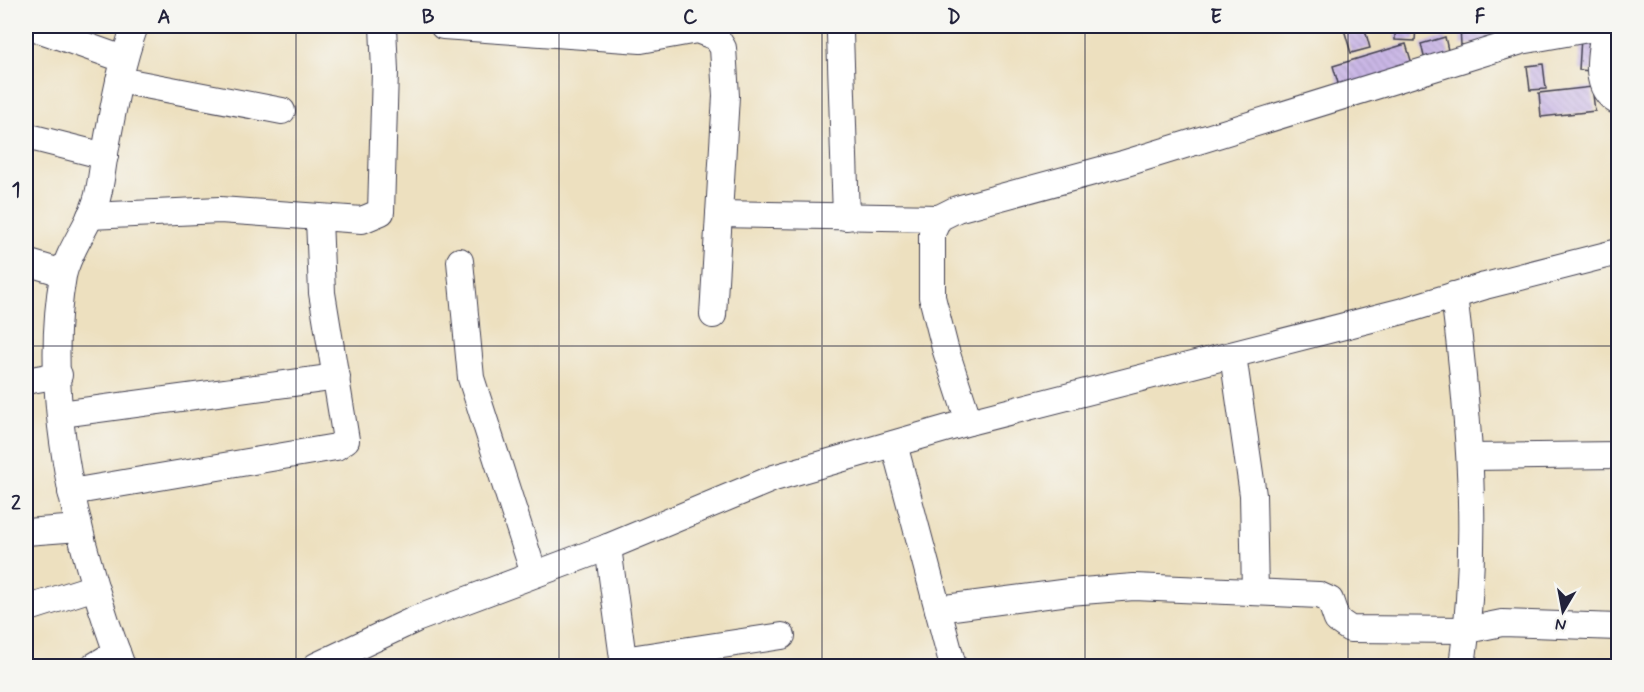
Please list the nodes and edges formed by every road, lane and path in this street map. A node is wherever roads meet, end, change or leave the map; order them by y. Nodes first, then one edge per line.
1 (30, 26) edge
2 (135, 26) edge
3 (383, 26) edge
4 (443, 26) edge
5 (1605, 26) edge
6 (840, 34) dead end
7 (121, 70) junction
8 (1618, 102) edge
9 (282, 111) dead end
10 (26, 135) edge
11 (105, 156) junction
12 (719, 214) junction
13 (90, 216) junction
14 (846, 217) junction
15 (939, 218) junction
16 (319, 219) junction
17 (1618, 252) edge
18 (460, 261) dead end
19 (26, 262) edge
20 (63, 273) junction
21 (1454, 296) junction
22 (713, 315) dead end
23 (1233, 355) junction
24 (59, 375) junction
25 (337, 377) junction
26 (26, 381) edge
27 (61, 414) junction
28 (969, 422) junction
29 (894, 444) junction
30 (1618, 455) edge
31 (1470, 458) junction
32 (71, 492) junction
33 (79, 528) junction
34 (26, 532) edge
35 (608, 547) junction
36 (534, 574) junction
37 (95, 587) junction
38 (1255, 592) junction
39 (26, 609) edge
40 (938, 609) junction
41 (1618, 627) edge
42 (1467, 630) junction
43 (782, 636) dead end
44 (120, 659) edge
45 (623, 663) edge
46 (94, 666) edge
47 (316, 666) edge
48 (953, 666) edge
49 (1462, 666) edge

1 - 7 street
2 - 7 street
3 - 16 street
4 - 12 street
5 - 8 street
5 - 15 street
6 - 14 street
7 - 9 street
7 - 11 street
10 - 11 street
11 - 13 street
12 - 14 street
12 - 22 street
13 - 16 street
13 - 20 street
14 - 15 street
15 - 28 street
16 - 25 street
17 - 21 street
18 - 36 street
19 - 20 street
20 - 24 street
21 - 23 street
21 - 31 street
23 - 28 street
23 - 38 street
24 - 26 street
24 - 27 street
25 - 27 street
25 - 32 street
27 - 32 street
28 - 29 street
29 - 35 street
29 - 40 street
30 - 31 street
31 - 42 street
32 - 33 street
33 - 34 street
33 - 37 street
35 - 36 street
35 - 45 street
36 - 47 street
37 - 39 street
37 - 44 street
38 - 40 street
38 - 42 street
40 - 48 street
41 - 42 street
42 - 49 street
43 - 45 street
44 - 46 street

